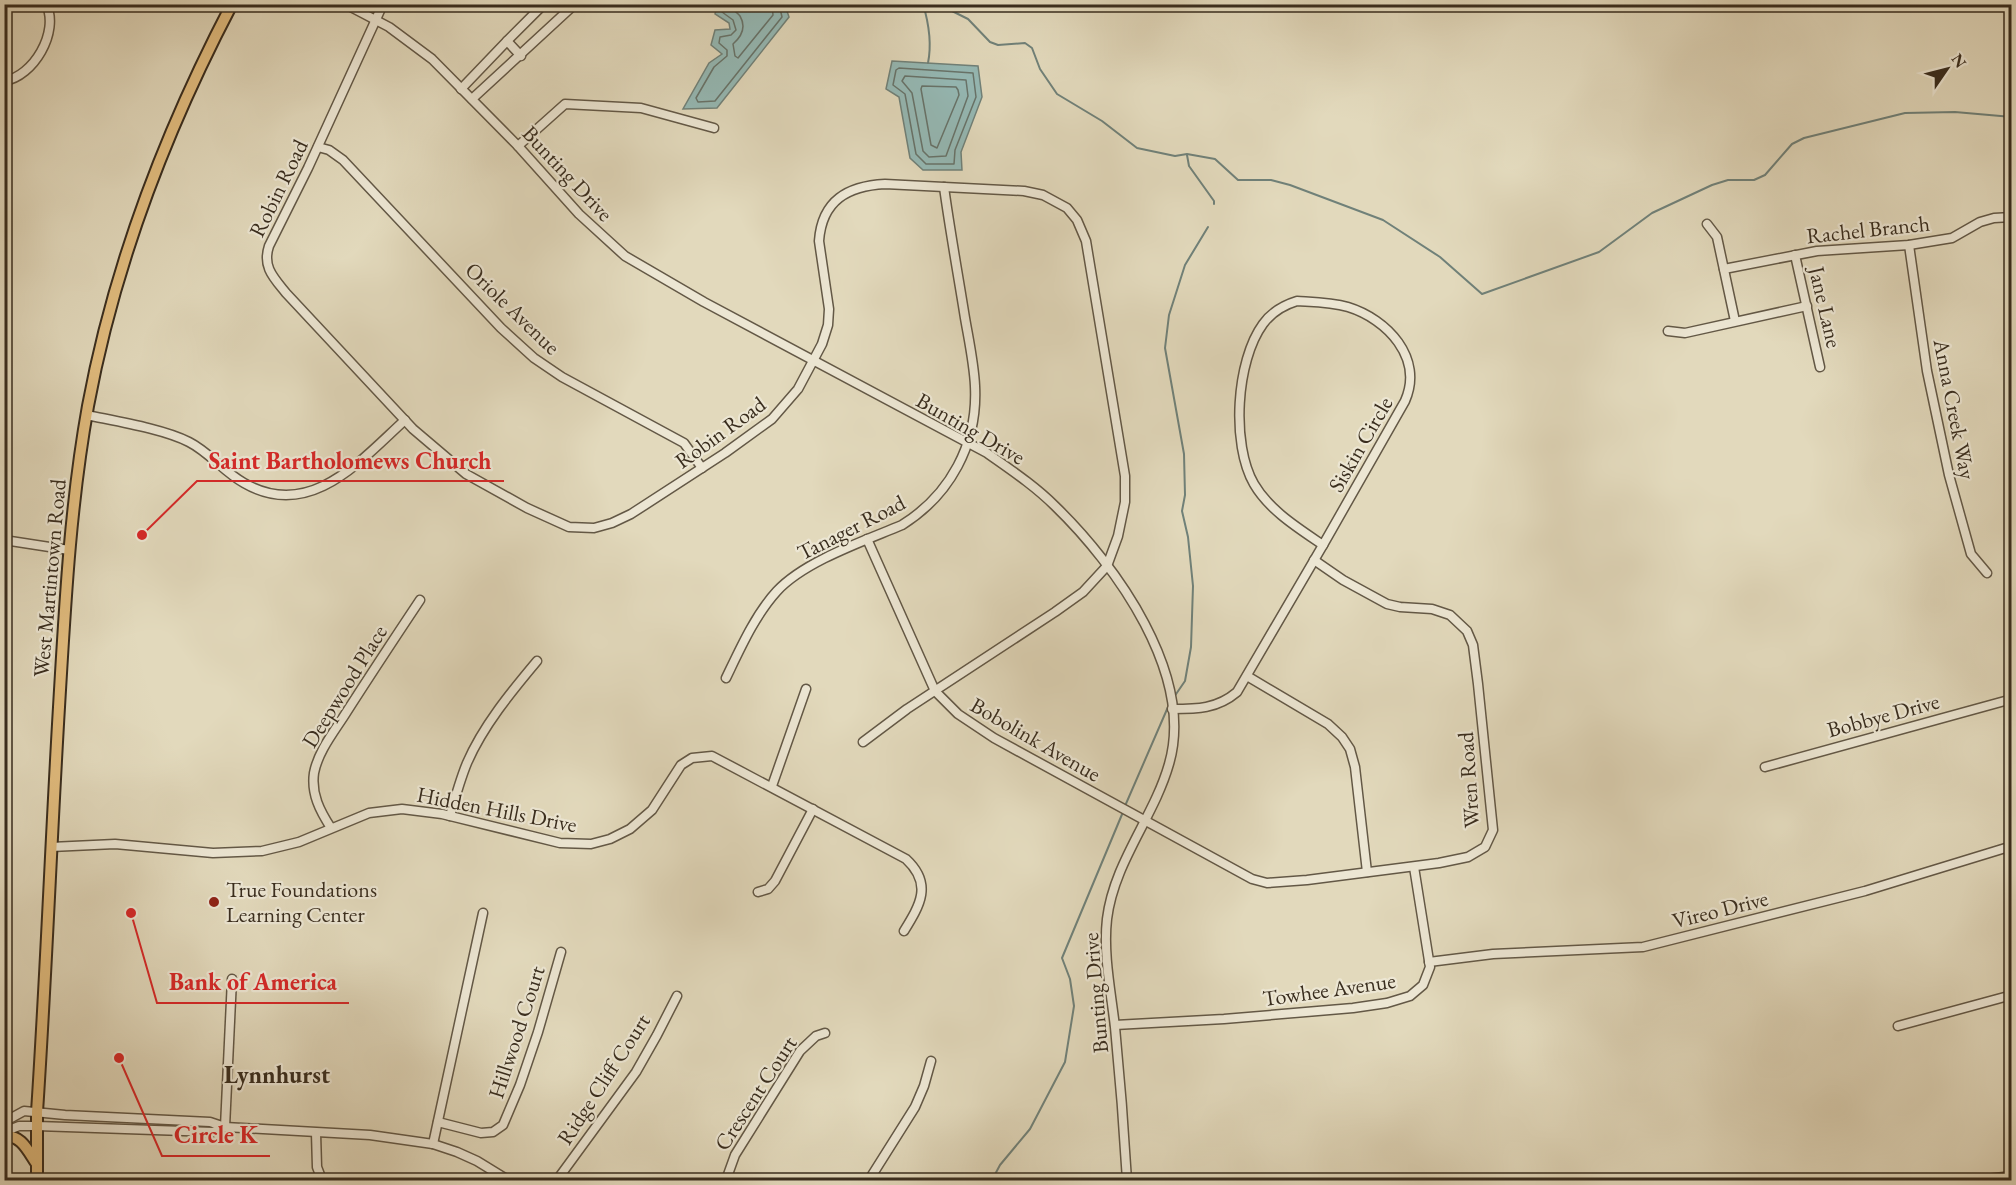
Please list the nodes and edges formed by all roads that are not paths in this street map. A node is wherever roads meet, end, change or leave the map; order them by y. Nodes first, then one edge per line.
1 (46, 4) edge
2 (232, 4) edge
3 (345, 4) edge
4 (383, 4) edge
5 (544, 4) edge
6 (575, 4) edge
7 (377, 21) junction
8 (507, 40) junction
9 (521, 56) junction
10 (4, 81) edge
11 (461, 89) junction
12 (472, 99) junction
13 (714, 128) dead end
14 (518, 146) junction
15 (318, 147) junction
16 (944, 187) junction
17 (2012, 217) edge
18 (1707, 224) dead end
19 (1909, 245) junction
20 (1796, 255) junction
21 (1724, 269) junction
22 (1807, 306) junction
23 (1735, 321) junction
24 (1668, 331) dead end
25 (814, 360) junction
26 (1820, 367) dead end
27 (87, 415) junction
28 (405, 420) junction
29 (967, 442) junction
30 (702, 468) junction
31 (867, 539) junction
32 (4, 540) edge
33 (1323, 545) junction
34 (69, 550) junction
35 (1314, 560) junction
36 (1107, 566) junction
37 (1987, 573) dead end
38 (420, 600) dead end
39 (537, 661) dead end
40 (1247, 676) junction
41 (726, 678) dead end
42 (806, 689) dead end
43 (935, 691) junction
44 (2012, 699) edge
45 (1173, 709) junction
46 (863, 742) dead end
47 (1765, 767) dead end
48 (772, 786) junction
49 (813, 809) junction
50 (450, 816) junction
51 (1144, 820) junction
52 (331, 828) junction
53 (2012, 846) edge
54 (51, 847) junction
55 (1414, 867) junction
56 (1367, 872) junction
57 (758, 892) dead end
58 (483, 914) dead end
59 (904, 931) dead end
60 (561, 952) dead end
61 (1429, 962) junction
62 (232, 979) dead end
63 (2012, 995) edge
64 (676, 996) dead end
65 (1115, 1025) junction
66 (1898, 1026) dead end
67 (825, 1033) dead end
68 (931, 1061) dead end
69 (37, 1112) junction
70 (4, 1122) edge
71 (438, 1122) junction
72 (38, 1126) junction
73 (225, 1127) junction
74 (4, 1132) edge
75 (316, 1133) junction
76 (4, 1137) edge
77 (433, 1144) junction
78 (37, 1164) junction
79 (2012, 1176) edge
80 (37, 1180) edge
81 (322, 1180) edge
82 (508, 1180) edge
83 (557, 1180) edge
84 (726, 1180) edge
85 (869, 1180) edge
86 (1127, 1180) edge
87 (1978, 1180) edge

1 - 10 street
2 - 27 main road, West Martintown Road
3 - 7 street, Bunting Drive
4 - 7 street, Robin Road
5 - 8 street
6 - 9 street
7 - 11 street, Bunting Drive
7 - 15 street, Robin Road
8 - 9 street
8 - 11 street
9 - 12 street
11 - 12 street, Bunting Drive
12 - 14 street, Bunting Drive
13 - 14 street
14 - 25 street, Bunting Drive
15 - 28 street, Robin Road
15 - 30 street, Oriole Avenue
16 - 25 street, Robin Road
16 - 29 street, Tanager Road
16 - 36 street, Robin Road
17 - 19 street, Rachel Branch
18 - 21 street
19 - 20 street, Rachel Branch
19 - 37 street, Anna Creek Way
20 - 21 street, Rachel Branch
20 - 22 street, Jane Lane
21 - 23 street
22 - 23 street
22 - 26 street, Jane Lane
23 - 24 street
25 - 29 street, Bunting Drive
25 - 30 street, Robin Road
27 - 28 street
27 - 34 main road, West Martintown Road
28 - 30 street, Robin Road
29 - 31 street, Tanager Road
29 - 36 street, Bunting Drive
31 - 41 street, Tanager Road
31 - 43 street, Bobolink Avenue
32 - 34 street
33 - 33 street, Siskin Circle
33 - 35 street, Siskin Circle
34 - 54 main road, West Martintown Road
35 - 40 street, Siskin Circle
35 - 55 street, Wren Road
36 - 43 street, Robin Road
36 - 45 street, Bunting Drive
38 - 52 street, Deepwood Place
39 - 50 street
40 - 45 street, Siskin Circle
40 - 56 street
42 - 48 street
43 - 46 street, Robin Road
43 - 51 street, Bobolink Avenue
44 - 47 street, Bobbye Drive
45 - 51 street, Bunting Drive
48 - 49 street, Hidden Hills Drive
48 - 50 street, Hidden Hills Drive
49 - 57 street
49 - 59 street, Hidden Hills Drive
50 - 52 street, Hidden Hills Drive
51 - 56 street, Wren Road
51 - 65 street, Bunting Drive
52 - 54 street, Hidden Hills Drive
53 - 61 street, Vireo Drive
54 - 69 main road, West Martintown Road
55 - 56 street, Wren Road
55 - 61 street, Towhee Avenue
58 - 71 street
60 - 71 street, Hillwood Court
61 - 65 street, Towhee Avenue
62 - 73 street
63 - 66 street
64 - 83 street, Ridge Cliff Court
65 - 86 street, Bunting Drive
67 - 84 street, Crescent Court
68 - 85 street
69 - 70 street
69 - 72 main road, West Martintown Road
69 - 73 street
71 - 77 street
72 - 73 street
72 - 74 street
72 - 78 main road, West Martintown Road
73 - 75 street
75 - 77 street
75 - 81 street
76 - 78 main road
77 - 82 street
78 - 80 main road, West Martintown Road
79 - 87 street

